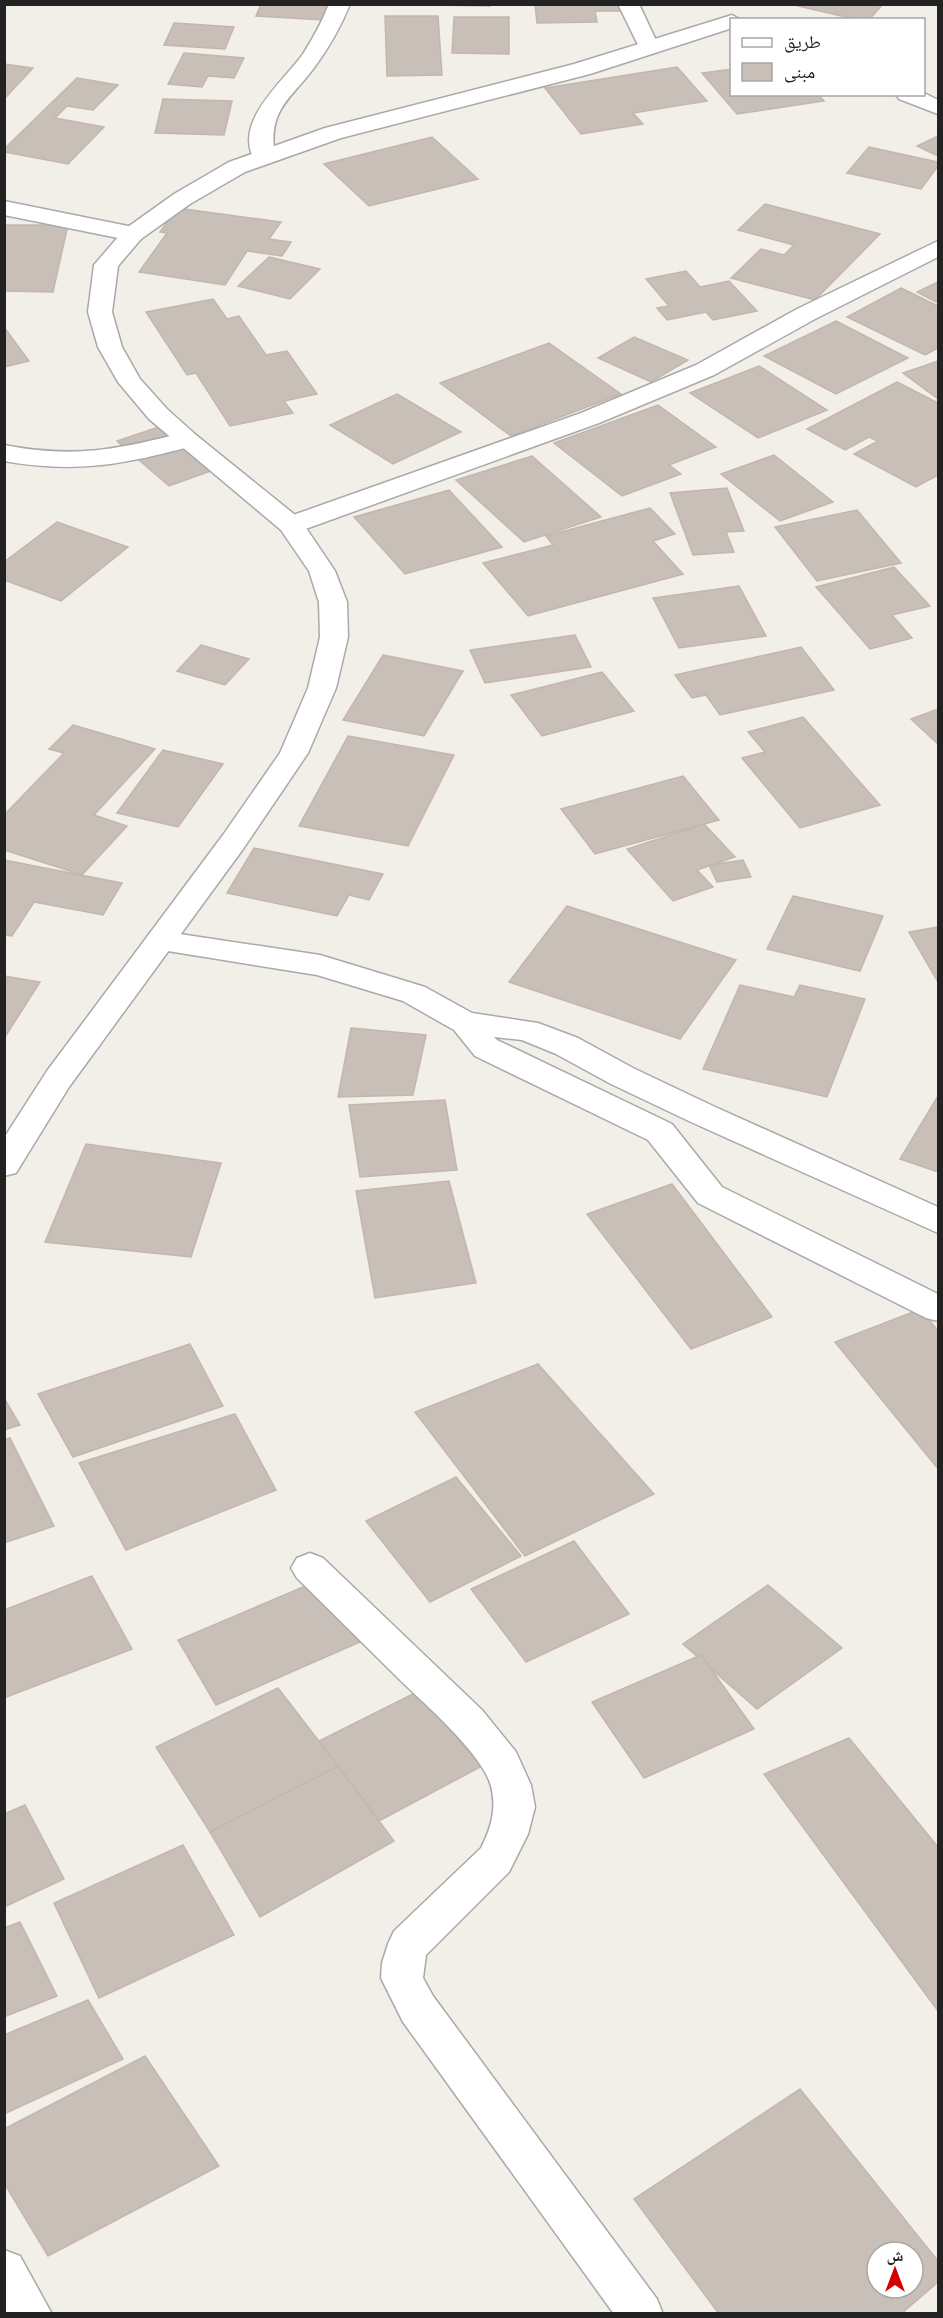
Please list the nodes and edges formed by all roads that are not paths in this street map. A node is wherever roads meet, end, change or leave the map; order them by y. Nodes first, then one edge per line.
1 (340, 4) edge
2 (628, 4) edge
3 (730, 18) edge
4 (648, 47) junction
5 (912, 96) edge
6 (939, 108) edge
7 (264, 157) junction
8 (4, 208) edge
9 (133, 234) junction
10 (939, 248) edge
11 (187, 440) junction
12 (4, 453) edge
13 (291, 525) junction
14 (160, 941) junction
15 (465, 1023) junction
16 (4, 1165) edge
17 (939, 1221) edge
18 (939, 1309) edge
19 (310, 1568) dead end
20 (4, 2271) edge
21 (30, 2313) edge
22 (641, 2313) edge

1 - 7 street
2 - 4 street
3 - 4 street
4 - 7 street
5 - 6 street
7 - 9 street
8 - 9 street
9 - 11 street
10 - 13 street
11 - 12 street
11 - 13 street
13 - 14 street
14 - 15 street
14 - 16 street
15 - 17 street
15 - 18 street
19 - 22 street
20 - 21 street

